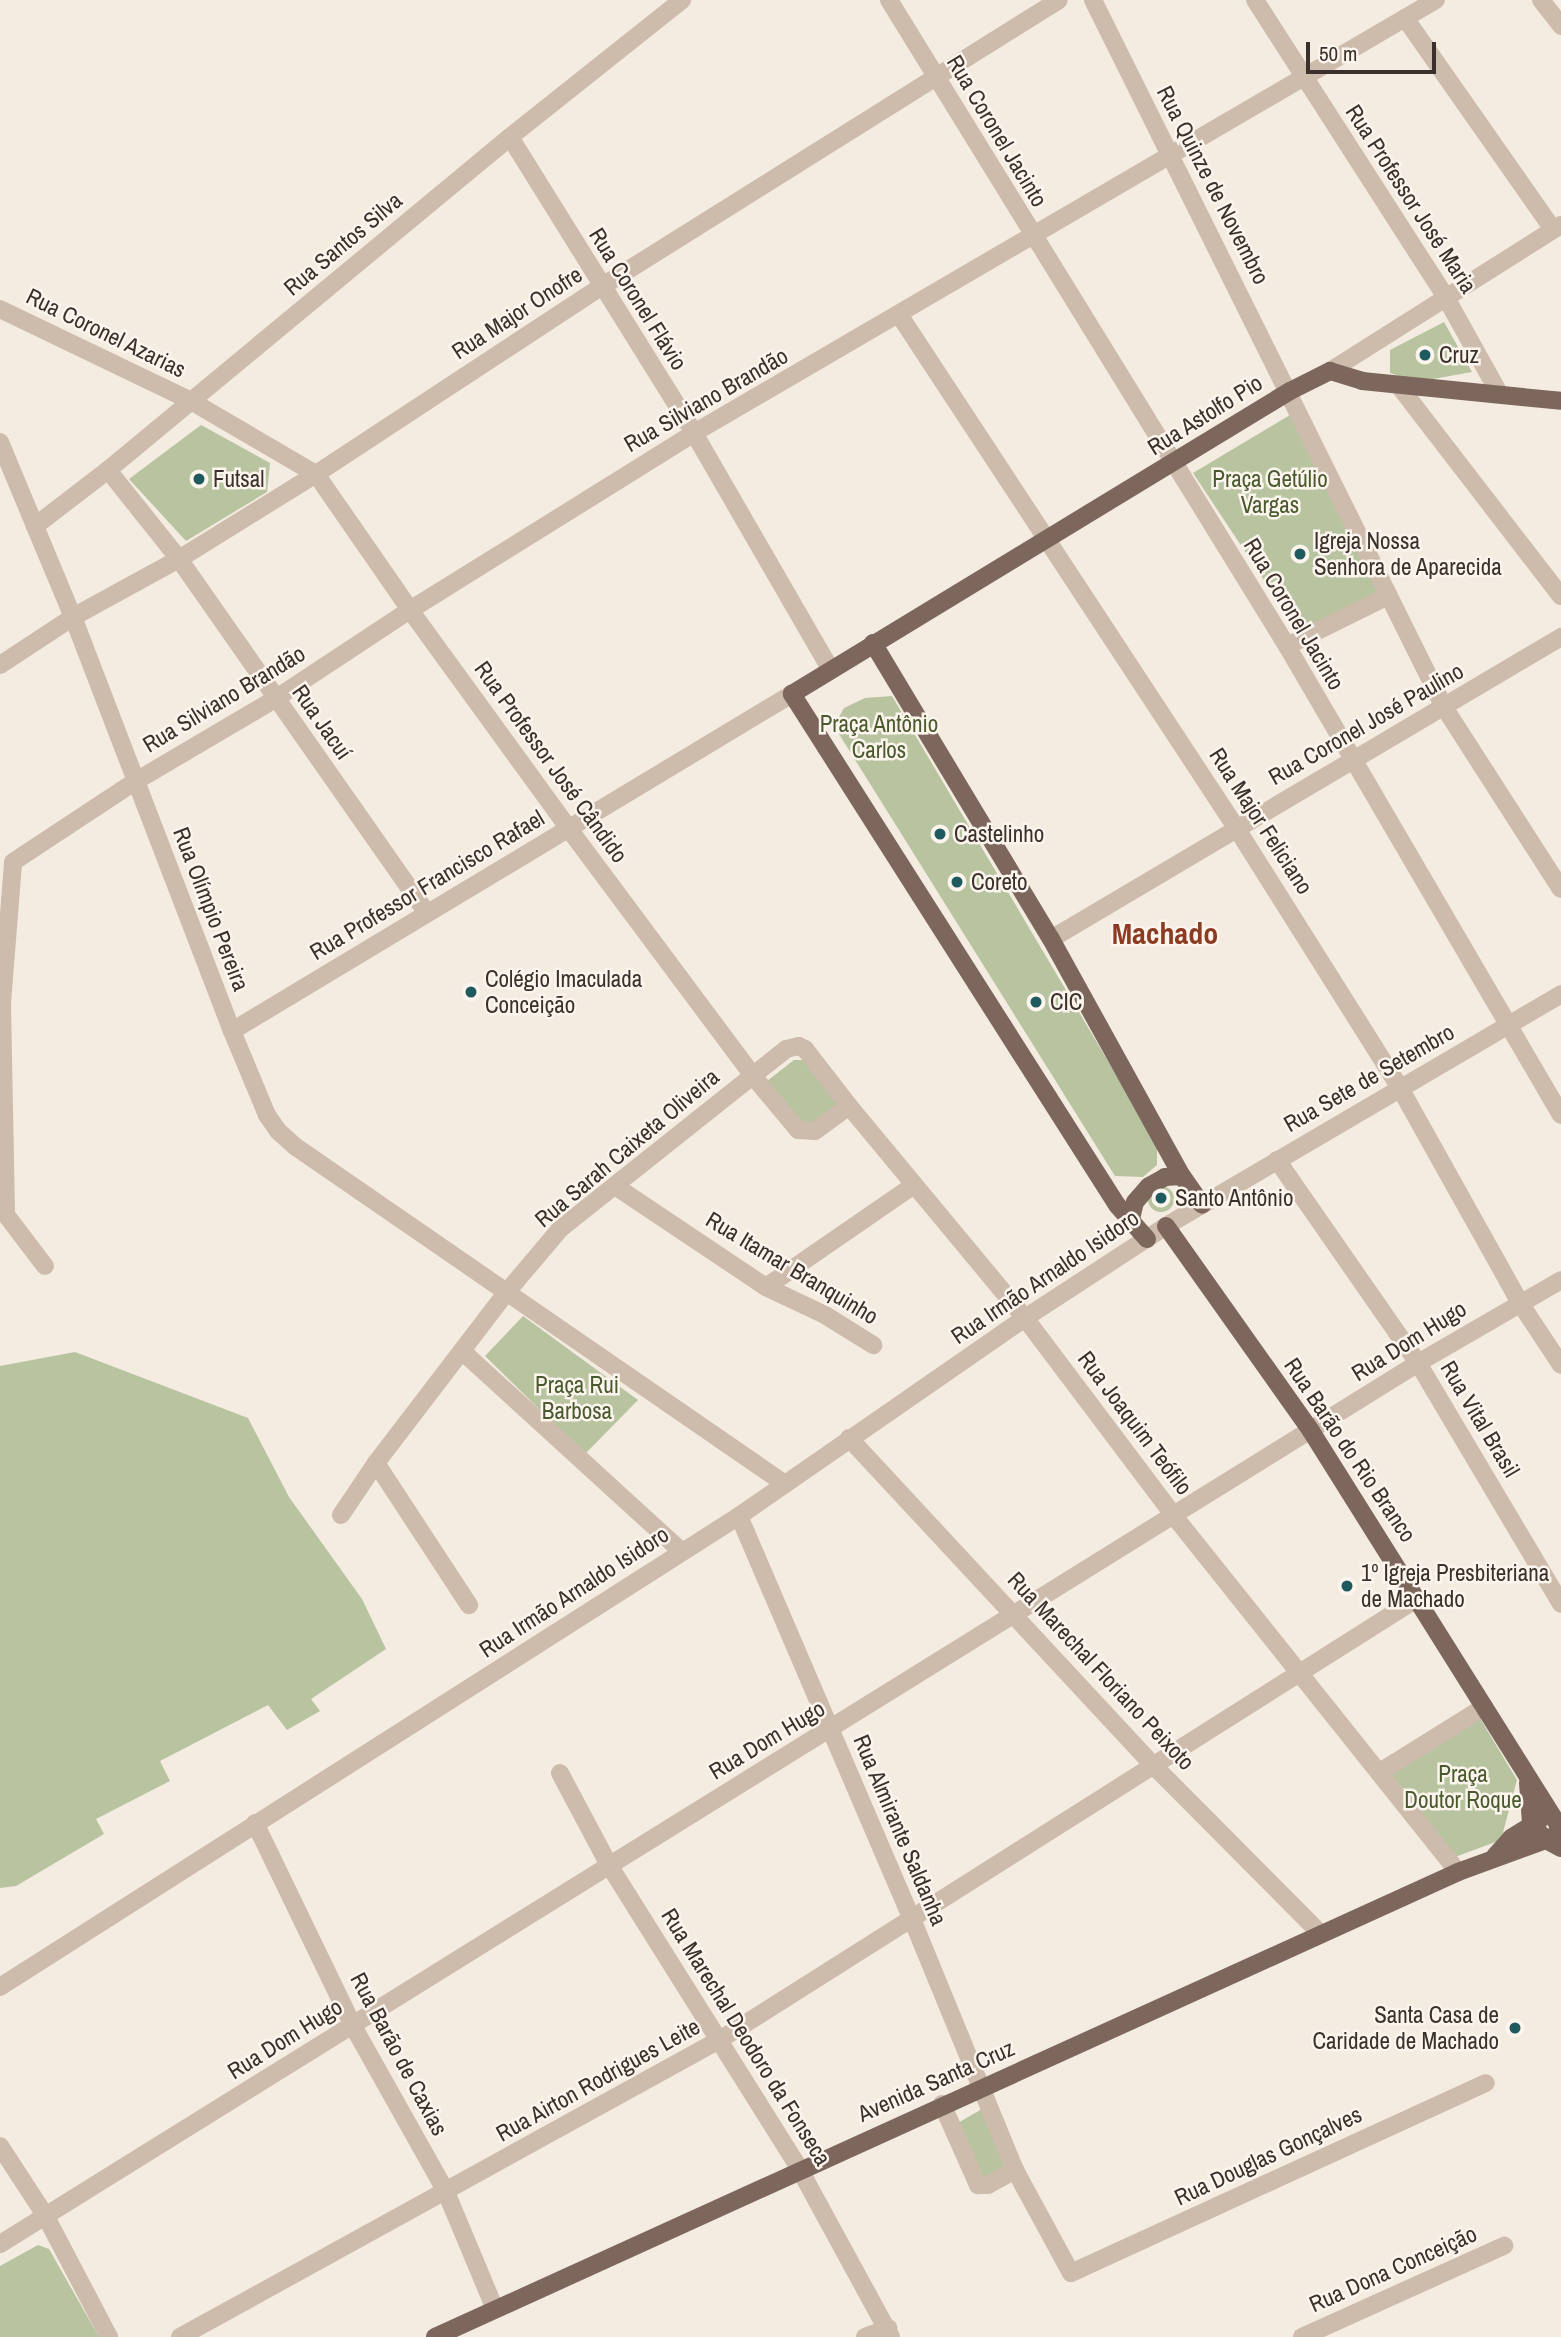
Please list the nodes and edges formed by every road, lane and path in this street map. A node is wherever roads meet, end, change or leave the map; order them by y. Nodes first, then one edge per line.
1 (682, 0) edge
2 (888, 0) edge
3 (1059, 0) edge
4 (1093, 0) edge
5 (1255, 0) edge
6 (1436, 0) edge
7 (1541, 0) edge
8 (1405, 18) junction
9 (1561, 26) edge
10 (935, 78) junction
11 (1305, 79) junction
12 (510, 137) junction
13 (1170, 155) junction
14 (1557, 227) edge
15 (1033, 237) junction
16 (601, 287) junction
17 (1445, 296) junction
18 (0, 309) edge
19 (900, 316) junction
20 (1330, 371) junction
21 (1399, 386) junction
22 (1290, 391) junction
23 (1499, 393) junction
24 (191, 401) junction
25 (1561, 401) edge
26 (694, 433) junction
27 (0, 442) edge
28 (1174, 464) junction
29 (108, 470) junction
30 (316, 474) junction
31 (35, 526) junction
32 (1049, 538) junction
33 (178, 559) junction
34 (1388, 596) junction
35 (1561, 596) edge
36 (410, 610) junction
37 (73, 617) junction
38 (1561, 637) edge
39 (873, 643) junction
40 (1287, 646) junction
41 (0, 665) edge
42 (830, 669) junction
43 (792, 694) junction
44 (275, 699) junction
45 (1444, 707) junction
46 (1351, 760) junction
47 (135, 781) junction
48 (569, 829) junction
49 (1237, 829) junction
50 (6, 858) edge
51 (1561, 889) edge
52 (427, 913) junction
53 (1051, 939) junction
54 (1561, 994) edge
55 (1, 1003) edge
56 (1509, 1026) junction
57 (232, 1031) junction
58 (753, 1076) junction
59 (1400, 1088) junction
60 (849, 1106) junction
61 (1561, 1115) edge
62 (1277, 1160) junction
63 (1182, 1176) junction
64 (914, 1185) junction
65 (615, 1186) junction
66 (1202, 1205) junction
67 (3, 1210) edge
68 (1131, 1219) junction
69 (1166, 1226) junction
70 (1147, 1239) junction
71 (46, 1266) dead end
72 (1561, 1280) edge
73 (766, 1287) junction
74 (506, 1293) junction
75 (1520, 1303) junction
76 (1025, 1318) junction
77 (873, 1346) dead end
78 (462, 1351) junction
79 (1418, 1363) junction
80 (1561, 1365) edge
81 (1311, 1431) junction
82 (849, 1438) junction
83 (376, 1463) junction
84 (785, 1484) junction
85 (341, 1515) dead end
86 (739, 1516) junction
87 (1174, 1516) junction
88 (682, 1552) junction
89 (1418, 1598) junction
90 (1561, 1604) edge
91 (469, 1605) dead end
92 (1016, 1615) junction
93 (1302, 1674) junction
94 (1484, 1707) junction
95 (830, 1730) junction
96 (1154, 1766) junction
97 (1380, 1772) junction
98 (560, 1773) dead end
99 (1528, 1779) junction
100 (255, 1823) junction
101 (1531, 1823) junction
102 (1557, 1830) edge
103 (1495, 1857) junction
104 (609, 1865) junction
105 (1458, 1872) junction
106 (912, 1919) junction
107 (1321, 1934) junction
108 (0, 1987) edge
109 (353, 2026) junction
110 (721, 2039) junction
111 (1486, 2083) dead end
112 (981, 2087) junction
113 (942, 2104) junction
114 (0, 2146) edge
115 (800, 2169) junction
116 (1015, 2170) junction
117 (446, 2192) junction
118 (45, 2215) junction
119 (0, 2244) edge
120 (1504, 2246) dead end
121 (1071, 2273) joint
122 (495, 2309) junction
123 (890, 2332) edge
124 (109, 2337) edge
125 (180, 2337) edge
126 (435, 2337) edge
127 (865, 2337) edge
128 (1302, 2337) edge

1 - 12 street, Rua Santos Silva
2 - 10 street, Rua Coronel Jacinto
3 - 10 street, Rua Major Onofre
4 - 13 street, Rua Quinze de Novembro
5 - 11 street, Rua Professor José Maria
6 - 8 street, Rua Silviano Brandão
7 - 9 street
8 - 11 street, Rua Silviano Brandão
8 - 14 street
10 - 15 street, Rua Coronel Jacinto
10 - 16 street, Rua Major Onofre
11 - 13 street, Rua Silviano Brandão
11 - 17 street, Rua Professor José Maria
12 - 16 street, Rua Coronel Flávio
12 - 24 street, Rua Santos Silva
13 - 15 street, Rua Silviano Brandão
13 - 22 street, Rua Quinze de Novembro
14 - 17 street, Rua Astolfo Pio
15 - 19 street, Rua Silviano Brandão
15 - 28 street, Rua Coronel Jacinto
16 - 26 street, Rua Coronel Flávio
16 - 30 street, Rua Major Onofre
17 - 20 street, Rua Astolfo Pio
17 - 23 street, Rua Professor José Maria
18 - 24 street, Rua Coronel Azarias
19 - 26 street, Rua Silviano Brandão
19 - 32 street, Rua Major Feliciano
20 - 21 main road
20 - 22 main road, Rua Astolfo Pio
21 - 23 main road
21 - 35 street
22 - 28 main road, Rua Astolfo Pio
22 - 34 street
23 - 25 main road
24 - 29 street, Rua Santos Silva
24 - 30 street, Rua Coronel Azarias
26 - 36 street, Rua Silviano Brandão
26 - 42 street, Rua Coronel Flávio
27 - 31 street, Rua Olímpio Pereira
28 - 32 main road, Rua Astolfo Pio
28 - 40 street, Rua Coronel Jacinto
29 - 31 street, Rua Santos Silva
29 - 33 street, Rua Jacuí
30 - 33 street, Rua Major Onofre
30 - 36 street, Rua Professor José Cândido
31 - 37 street, Rua Olímpio Pereira
32 - 39 main road, Rua Astolfo Pio
32 - 49 street, Rua Major Feliciano
33 - 37 street, Rua Major Onofre
33 - 44 street, Rua Jacuí
34 - 40 street
34 - 45 street
36 - 44 street, Rua Silviano Brandão
36 - 48 street, Rua Professor José Cândido
37 - 41 street, Rua Major Onofre
37 - 47 street, Rua Olímpio Pereira
38 - 45 street, Rua Coronel José Paulino
39 - 42 main road
39 - 53 main road
40 - 46 street, Rua Coronel Jacinto
42 - 43 main road
43 - 48 street, Rua Professor Francisco Rafael
43 - 68 main road
44 - 47 street, Rua Silviano Brandão
44 - 52 street, Rua Jacuí
45 - 46 street, Rua Coronel José Paulino
45 - 51 street
46 - 49 street, Rua Coronel José Paulino
46 - 56 street, Rua Coronel Jacinto
47 - 50 street, Rua Silviano Brandão
47 - 57 street, Rua Olímpio Pereira
48 - 52 street, Rua Professor Francisco Rafael
48 - 58 street, Rua Professor José Cândido
49 - 53 street, Rua Coronel José Paulino
49 - 59 street, Rua Major Feliciano
50 - 55 street
52 - 57 street, Rua Professor Francisco Rafael
53 - 63 main road
54 - 56 street, Rua Sete de Setembro
55 - 67 street
56 - 59 street, Rua Sete de Setembro
56 - 61 street, Rua Coronel Jacinto
57 - 74 street, Rua Olímpio Pereira
58 - 60 street, Rua Professor José Cândido
58 - 60 street, Rua Sarah Caixeta Oliveira
58 - 65 street, Rua Sarah Caixeta Oliveira
59 - 62 street, Rua Sete de Setembro
59 - 75 street, Rua Major Feliciano
60 - 64 street, Rua Joaquim Teófilo
62 - 66 street, Rua Sete de Setembro
62 - 79 street, Rua Vital Brasil
63 - 66 main road
63 - 68 main road
64 - 73 street
64 - 76 street, Rua Joaquim Teófilo
65 - 73 street, Rua Itamar Branquinho
65 - 74 street, Rua Sarah Caixeta Oliveira
66 - 69 street
67 - 71 street
68 - 70 main road
69 - 70 street, Rua Irmão Arnaldo Isidoro
69 - 81 main road, Rua Barão do Rio Branco
70 - 76 street, Rua Irmão Arnaldo Isidoro
72 - 75 street, Rua Dom Hugo
73 - 77 street, Rua Itamar Branquinho
74 - 78 street
74 - 84 street
75 - 79 street, Rua Dom Hugo
75 - 80 street, Rua Major Feliciano
76 - 82 street, Rua Irmão Arnaldo Isidoro
76 - 87 street, Rua Joaquim Teófilo
78 - 83 street
78 - 88 street
79 - 81 street, Rua Dom Hugo
79 - 90 street, Rua Vital Brasil
81 - 87 street, Rua Dom Hugo
81 - 89 main road, Rua Barão do Rio Branco
82 - 84 street, Rua Irmão Arnaldo Isidoro
82 - 92 street, Rua Marechal Floriano Peixoto
83 - 85 street
83 - 91 street
84 - 86 street, Rua Irmão Arnaldo Isidoro
86 - 88 street, Rua Irmão Arnaldo Isidoro
86 - 95 street, Rua Almirante Saldanha
87 - 92 street, Rua Dom Hugo
87 - 93 street, Rua Joaquim Teófilo
88 - 100 street, Rua Irmão Arnaldo Isidoro
89 - 93 street, Rua Airton Rodrigues Leite
89 - 94 main road, Rua Barão do Rio Branco
92 - 95 street, Rua Dom Hugo
92 - 96 street, Rua Marechal Floriano Peixoto
93 - 96 street, Rua Airton Rodrigues Leite
93 - 97 street, Rua Joaquim Teófilo
94 - 97 street
94 - 99 main road, Rua Barão do Rio Branco
95 - 104 street, Rua Dom Hugo
95 - 106 street, Rua Almirante Saldanha
96 - 106 street, Rua Airton Rodrigues Leite
96 - 107 street, Rua Marechal Floriano Peixoto
97 - 105 street
98 - 104 street, Rua Marechal Deodoro da Fonseca
99 - 101 main road, Rua Barão do Rio Branco
99 - 102 main road, Rua Barão do Rio Branco
100 - 108 street, Rua Irmão Arnaldo Isidoro
100 - 109 street, Rua Barão de Caxias
101 - 102 main road
101 - 103 main road
102 - 103 main road
103 - 105 main road
104 - 109 street, Rua Dom Hugo
104 - 110 street, Rua Marechal Deodoro da Fonseca
105 - 107 main road, Avenida Santa Cruz
106 - 110 street, Rua Airton Rodrigues Leite
106 - 112 street, Rua Almirante Saldanha
107 - 112 main road, Avenida Santa Cruz
109 - 117 street, Rua Barão de Caxias
109 - 118 street, Rua Dom Hugo
110 - 115 street, Rua Marechal Deodoro da Fonseca
110 - 117 street, Rua Airton Rodrigues Leite
111 - 121 street, Rua Douglas Gonçalves
112 - 113 main road, Avenida Santa Cruz
112 - 116 street, Rua Almirante Saldanha
113 - 115 main road, Avenida Santa Cruz
113 - 116 street
114 - 118 street
115 - 122 main road, Avenida Santa Cruz
115 - 123 street, Rua Marechal Deodoro da Fonseca
116 - 121 street, Rua Almirante Saldanha
117 - 122 street, Rua Barão de Caxias
117 - 125 street, Rua Airton Rodrigues Leite
118 - 119 street, Rua Dom Hugo
118 - 124 street
120 - 128 street, Rua Dona Conceição
122 - 126 main road, Avenida Santa Cruz
123 - 127 street

